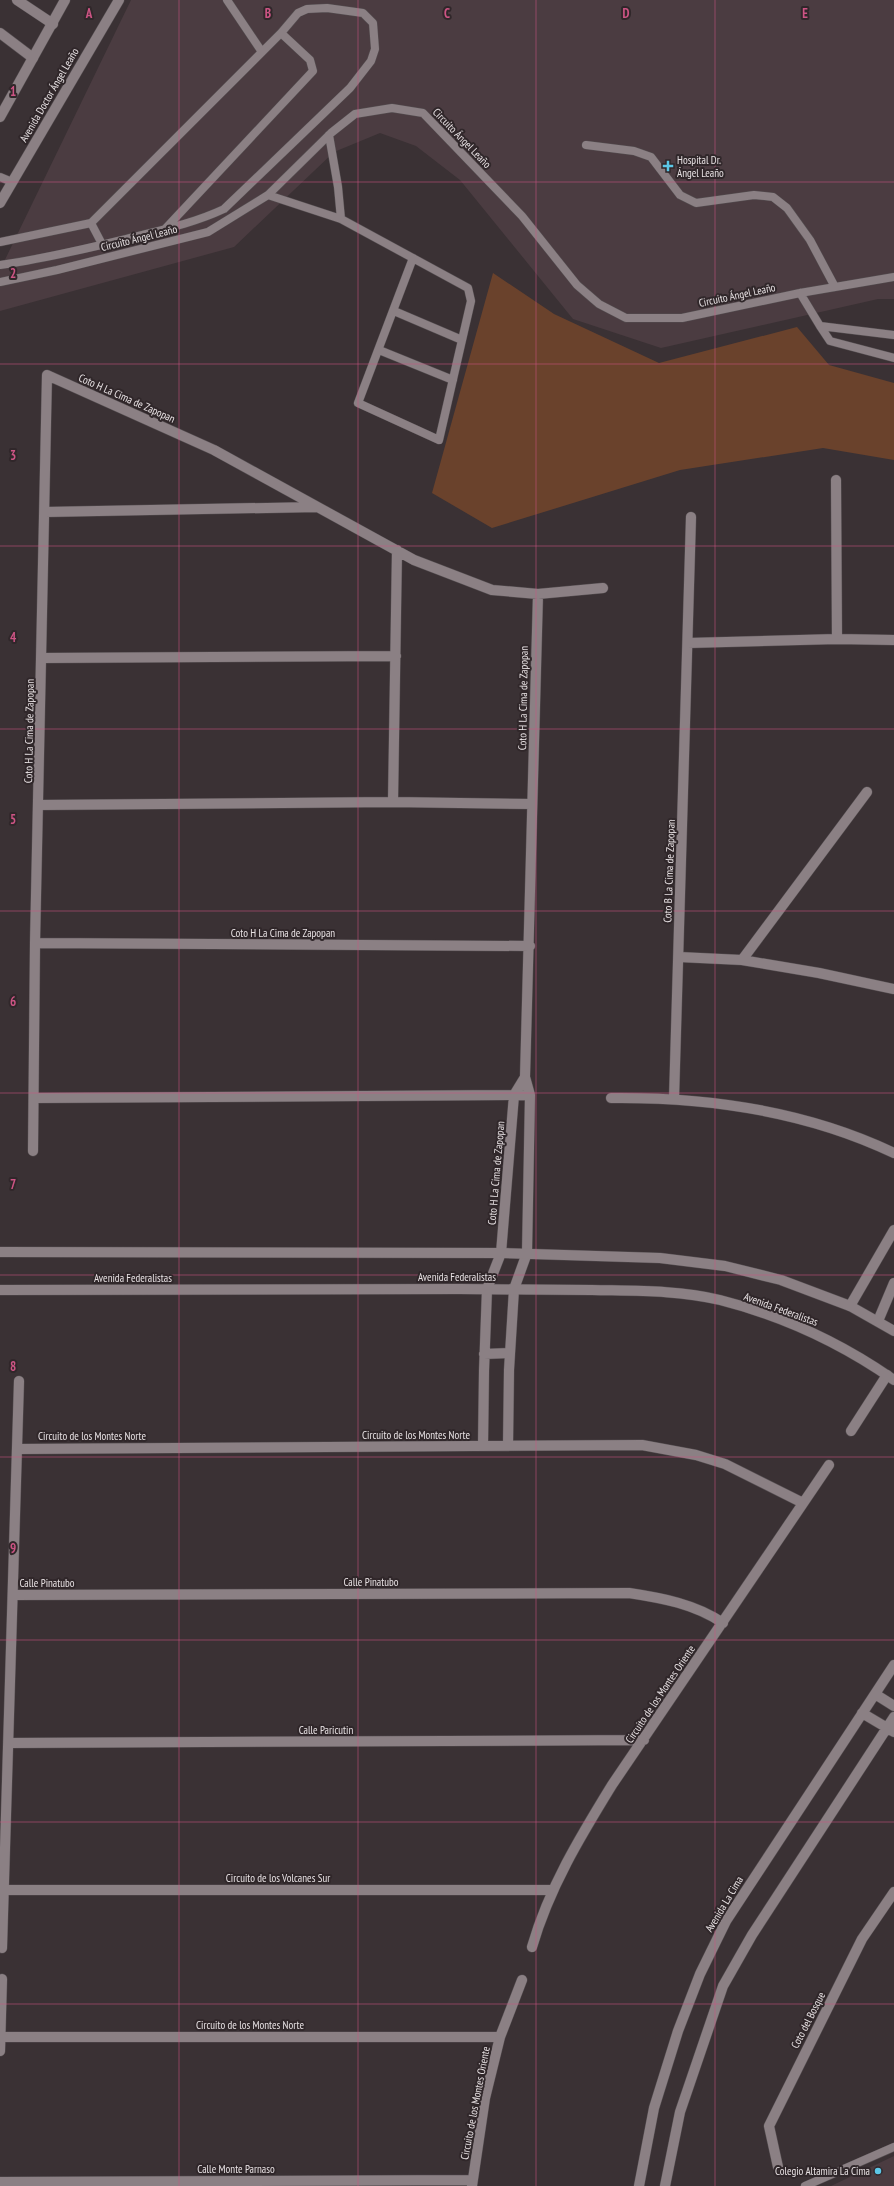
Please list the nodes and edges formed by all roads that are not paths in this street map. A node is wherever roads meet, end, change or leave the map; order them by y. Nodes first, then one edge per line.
1 (17, 0) edge
2 (65, 0) edge
3 (119, 0) edge
4 (227, 0) edge
5 (53, 24) junction
6 (0, 33) edge
7 (281, 33) junction
8 (262, 52) junction
9 (33, 58) junction
10 (0, 117) edge
11 (329, 135) junction
12 (586, 145) dead end
13 (0, 177) edge
14 (12, 182) junction
15 (268, 195) junction
16 (0, 203) edge
17 (341, 219) junction
18 (91, 223) junction
19 (165, 229) junction
20 (0, 242) edge
21 (102, 244) junction
22 (413, 258) junction
23 (0, 265) edge
24 (894, 277) edge
25 (0, 282) edge
26 (835, 287) junction
27 (800, 294) junction
28 (394, 311) junction
29 (820, 326) junction
30 (894, 335) edge
31 (462, 340) junction
32 (379, 350) junction
33 (894, 358) edge
34 (453, 380) junction
35 (836, 480) dead end
36 (317, 506) junction
37 (45, 512) junction
38 (691, 516) dead end
39 (397, 550) junction
40 (603, 588) dead end
41 (538, 594) junction
42 (837, 639) junction
43 (894, 640) edge
44 (688, 643) junction
45 (396, 656) junction
46 (42, 658) junction
47 (867, 792) dead end
48 (393, 802) junction
49 (532, 804) junction
50 (39, 805) junction
51 (35, 943) junction
52 (530, 946) junction
53 (679, 958) junction
54 (742, 960) junction
55 (894, 989) edge
56 (525, 1077) junction
57 (514, 1095) junction
58 (530, 1095) junction
59 (34, 1098) junction
60 (611, 1098) dead end
61 (674, 1099) junction
62 (33, 1152) dead end
63 (894, 1153) edge
64 (894, 1230) edge
65 (0, 1252) edge
66 (502, 1253) junction
67 (527, 1253) junction
68 (894, 1283) edge
69 (487, 1289) junction
70 (514, 1289) junction
71 (0, 1290) edge
72 (850, 1306) junction
73 (878, 1321) junction
74 (894, 1332) edge
75 (510, 1353) junction
76 (484, 1354) junction
77 (890, 1377) edge
78 (19, 1381) dead end
79 (851, 1431) dead end
80 (483, 1446) junction
81 (508, 1446) junction
82 (17, 1449) junction
83 (829, 1465) dead end
84 (803, 1504) junction
85 (13, 1595) junction
86 (723, 1623) junction
87 (894, 1665) edge
88 (875, 1694) junction
89 (894, 1706) edge
90 (862, 1713) junction
91 (894, 1717) edge
92 (890, 1730) edge
93 (644, 1740) junction
94 (8, 1743) junction
95 (4, 1890) junction
96 (552, 1890) junction
97 (894, 1892) edge
98 (532, 1947) dead end
99 (2, 1948) dead end
100 (2, 1979) dead end
101 (522, 1980) dead end
102 (0, 2037) edge
103 (500, 2037) junction
104 (0, 2051) edge
105 (894, 2147) edge
106 (778, 2167) dead end
107 (0, 2182) edge
108 (472, 2183) edge
109 (639, 2186) edge
110 (665, 2186) edge
111 (805, 2186) edge

1 - 5 street
2 - 5 street
3 - 14 street, Avenida Doctor Ángel Leaño
4 - 8 lane
5 - 9 street
6 - 9 street
7 - 8 lane
7 - 19 lane
7 - 19 lane
8 - 18 lane
9 - 10 street
11 - 15 lane, Circuito Ángel Leaño
11 - 17 lane
11 - 27 lane, Circuito Ángel Leaño
12 - 26 lane
13 - 14 lane
14 - 16 street, Avenida Doctor Ángel Leaño
15 - 17 lane
15 - 25 lane, Circuito Ángel Leaño
17 - 22 lane
18 - 20 lane
18 - 21 lane
19 - 21 lane
21 - 23 lane
22 - 28 lane
22 - 31 lane
24 - 26 lane, Circuito Ángel Leaño
26 - 27 lane, Circuito Ángel Leaño
27 - 29 lane
28 - 31 lane
28 - 32 lane
29 - 30 lane
29 - 33 lane
31 - 34 lane
32 - 34 lane
32 - 34 lane
35 - 42 street
36 - 37 street
36 - 37 street, Coto H La Cima de Zapopan
36 - 39 street, Coto H La Cima de Zapopan
37 - 46 street, Coto H La Cima de Zapopan
38 - 44 street, Coto B La Cima de Zapopan
39 - 41 street, Coto H La Cima de Zapopan
39 - 45 street
40 - 41 street, Coto H La Cima de Zapopan
41 - 49 street, Coto H La Cima de Zapopan
42 - 43 street
42 - 44 street
44 - 53 street, Coto B La Cima de Zapopan
45 - 46 street
45 - 48 street
46 - 50 street, Coto H La Cima de Zapopan
47 - 54 street
48 - 49 street
48 - 50 street
49 - 52 street, Coto H La Cima de Zapopan
50 - 51 street, Coto H La Cima de Zapopan
51 - 52 street, Coto H La Cima de Zapopan
51 - 59 street, Coto H La Cima de Zapopan
52 - 56 street, Coto H La Cima de Zapopan
53 - 54 street
53 - 61 street, Coto B La Cima de Zapopan
54 - 55 street
56 - 57 street, Coto H La Cima de Zapopan
56 - 58 street, Coto H La Cima de Zapopan
57 - 58 street
57 - 59 street
57 - 66 street, Coto H La Cima de Zapopan
58 - 67 street, Coto H La Cima de Zapopan
59 - 62 street, Coto H La Cima de Zapopan
60 - 61 street
61 - 63 street
64 - 72 street
65 - 66 street
66 - 67 street
66 - 69 street, Coto H La Cima de Zapopan
67 - 70 street, Coto H La Cima de Zapopan
67 - 72 street
68 - 73 street
69 - 70 street, Avenida Federalistas
69 - 71 street, Avenida Federalistas
69 - 76 street, Coto H La Cima de Zapopan
70 - 75 street, Coto H La Cima de Zapopan
70 - 77 street, Avenida Federalistas
72 - 73 street
73 - 74 street
75 - 76 street
75 - 81 street, Coto H La Cima de Zapopan
76 - 80 street, Coto H La Cima de Zapopan
77 - 79 street
78 - 82 street
80 - 81 street, Circuito de los Montes Norte
80 - 82 street, Circuito de los Montes Norte
81 - 84 street, Circuito de los Montes Norte
82 - 85 street
83 - 84 street, Circuito de los Montes Oriente
84 - 86 street, Circuito de los Montes Oriente
85 - 86 street, Calle Pinatubo
85 - 94 street
86 - 93 street, Circuito de los Montes Oriente
87 - 88 street, Avenida La Cima
88 - 89 street
88 - 90 street, Avenida La Cima
90 - 92 street
90 - 109 street, Avenida La Cima
91 - 92 street
92 - 110 street
93 - 94 street, Calle Paricutin
93 - 96 street, Circuito de los Montes Oriente
94 - 95 street
95 - 96 street, Circuito de los Volcanes Sur
95 - 99 street
96 - 98 street, Circuito de los Montes Oriente
97 - 106 street, Coto del Bosque
100 - 102 street
101 - 103 street, Circuito de los Montes Oriente
102 - 103 street, Circuito de los Montes Norte
102 - 104 street
103 - 108 street, Circuito de los Montes Oriente
105 - 111 lane
107 - 108 street, Calle Monte Parnaso

